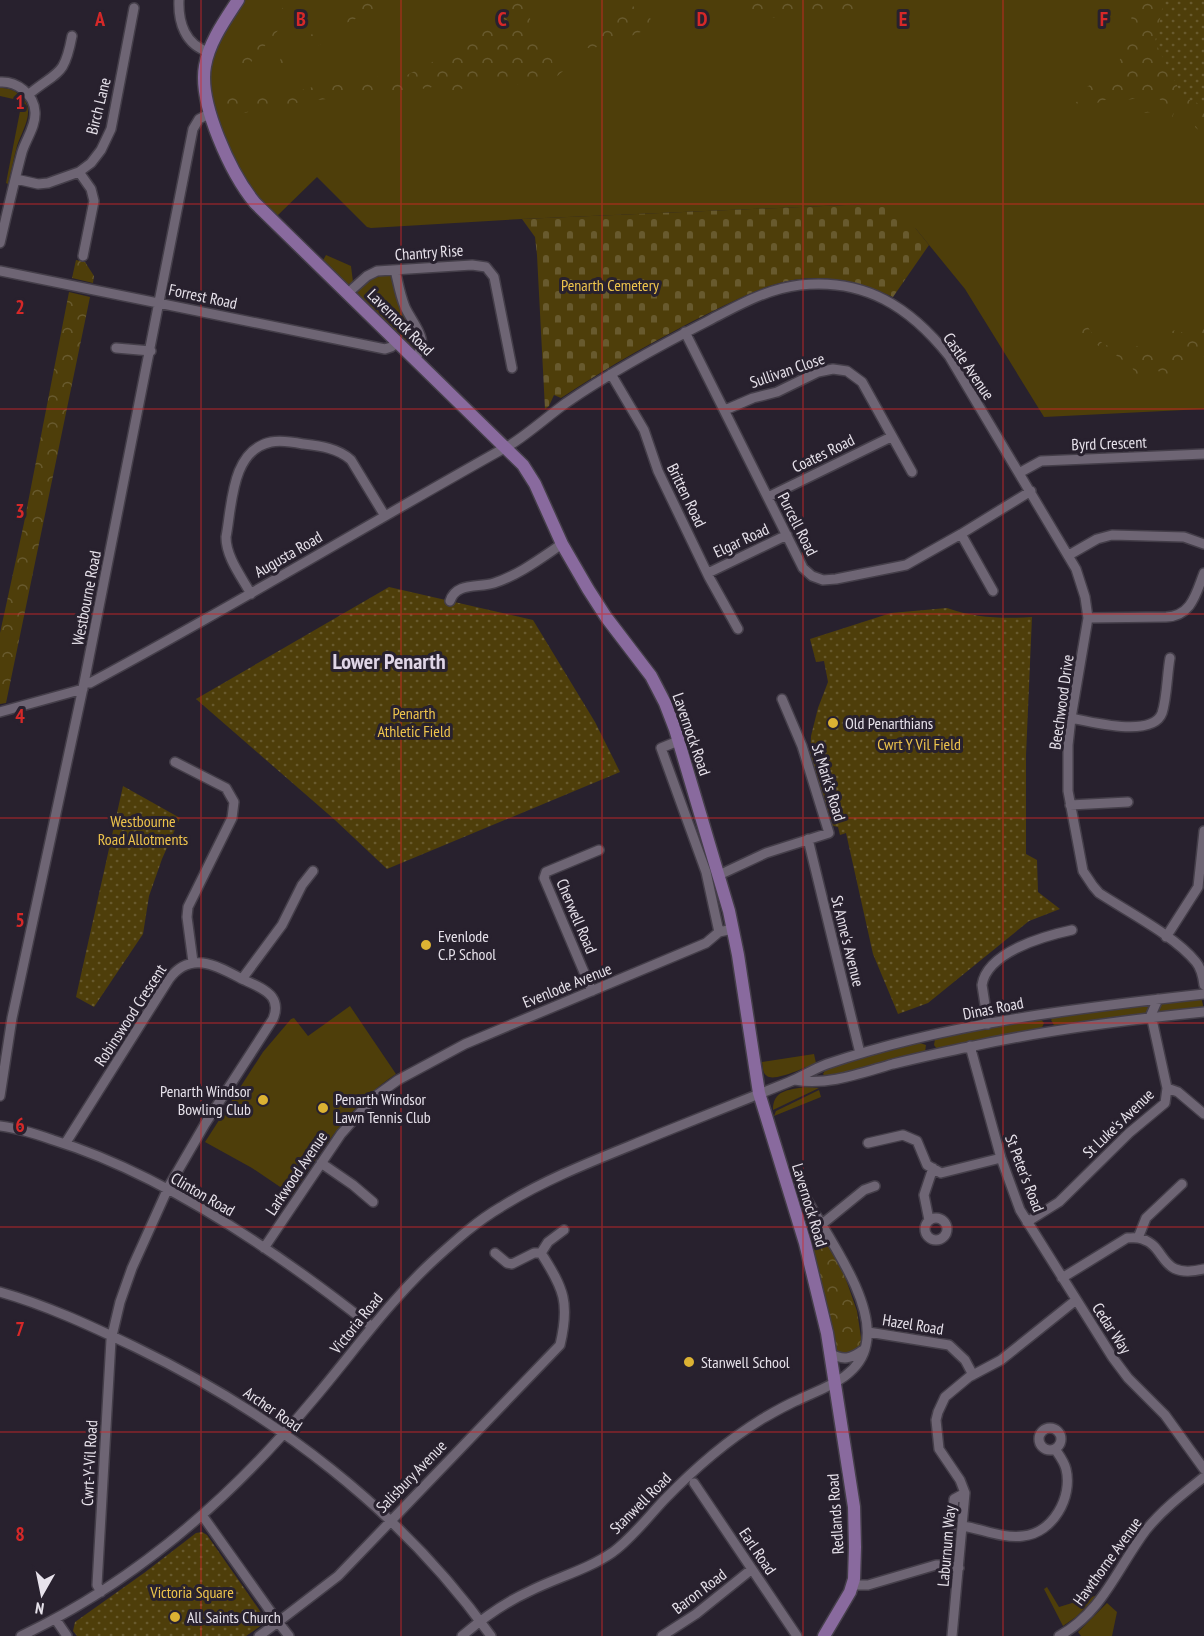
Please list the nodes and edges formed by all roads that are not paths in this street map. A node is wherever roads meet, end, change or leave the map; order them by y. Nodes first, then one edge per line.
1 (179, 0) edge
2 (238, 0) edge
3 (134, 8) dead end
4 (72, 36) dead end
5 (209, 52) junction
6 (0, 82) edge
7 (28, 95) junction
8 (211, 112) junction
9 (80, 172) junction
10 (16, 179) junction
11 (0, 243) edge
12 (83, 256) dead end
13 (395, 270) junction
14 (0, 271) edge
15 (348, 293) junction
16 (160, 302) junction
17 (686, 332) junction
18 (398, 342) junction
19 (116, 348) dead end
20 (151, 351) junction
21 (415, 358) junction
22 (512, 368) dead end
23 (611, 374) junction
24 (725, 410) junction
25 (891, 437) junction
26 (505, 446) junction
27 (1204, 454) edge
28 (912, 472) dead end
29 (1019, 473) junction
30 (1030, 491) junction
31 (768, 496) junction
32 (385, 516) junction
33 (961, 534) junction
34 (787, 535) junction
35 (562, 544) junction
36 (1204, 544) edge
37 (1069, 555) junction
38 (708, 573) junction
39 (1204, 573) edge
40 (993, 591) dead end
41 (251, 594) junction
42 (450, 601) dead end
43 (1088, 618) junction
44 (738, 629) dead end
45 (1170, 658) dead end
46 (84, 686) junction
47 (782, 699) dead end
48 (0, 712) edge
49 (1071, 718) junction
50 (678, 741) junction
51 (175, 762) dead end
52 (1128, 802) dead end
53 (1070, 805) junction
54 (1204, 831) edge
55 (808, 839) junction
56 (599, 850) dead end
57 (313, 871) dead end
58 (719, 875) junction
59 (733, 929) junction
60 (1072, 930) dead end
61 (719, 932) junction
62 (1167, 937) junction
63 (192, 962) junction
64 (242, 978) junction
65 (1204, 985) edge
66 (592, 991) junction
67 (1204, 994) edge
68 (1158, 999) junction
69 (1204, 1012) edge
70 (1046, 1013) junction
71 (1152, 1017) junction
72 (988, 1024) junction
73 (1049, 1032) junction
74 (928, 1037) junction
75 (970, 1046) junction
76 (859, 1049) dead end
77 (932, 1054) junction
78 (817, 1068) junction
79 (412, 1071) joint
80 (795, 1080) junction
81 (822, 1082) junction
82 (1167, 1088) junction
83 (759, 1093) junction
84 (0, 1096) edge
85 (1204, 1114) edge
86 (0, 1126) edge
87 (868, 1143) dead end
88 (65, 1144) junction
89 (1001, 1158) junction
90 (321, 1163) junction
91 (933, 1168) junction
92 (1182, 1184) dead end
93 (875, 1186) dead end
94 (168, 1190) junction
95 (805, 1196) dead end
96 (374, 1202) dead end
97 (929, 1220) dead end
98 (1027, 1222) junction
99 (821, 1225) junction
100 (564, 1230) dead end
101 (1138, 1238) junction
102 (264, 1248) junction
103 (495, 1253) dead end
104 (541, 1254) junction
105 (1204, 1269) edge
106 (1062, 1278) junction
107 (0, 1292) edge
108 (1076, 1300) junction
109 (371, 1326) junction
110 (868, 1332) junction
111 (111, 1335) junction
112 (866, 1347) junction
113 (830, 1353) junction
114 (973, 1375) junction
115 (835, 1383) junction
116 (284, 1433) junction
117 (1055, 1449) dead end
118 (1204, 1469) edge
119 (1204, 1477) edge
120 (694, 1483) dead end
121 (965, 1493) junction
122 (202, 1515) junction
123 (390, 1520) junction
124 (963, 1526) junction
125 (947, 1564) junction
126 (959, 1568) junction
127 (752, 1569) junction
128 (852, 1585) junction
129 (101, 1592) junction
130 (56, 1620) junction
131 (480, 1621) junction
132 (278, 1623) junction
133 (666, 1635) edge
134 (21, 1636) edge
135 (68, 1636) edge
136 (259, 1636) edge
137 (289, 1636) edge
138 (462, 1636) edge
139 (491, 1636) edge
140 (797, 1636) edge
141 (824, 1636) edge
142 (952, 1636) edge
143 (1059, 1636) edge

1 - 5 street
2 - 5 main road, Lavernock Road
3 - 9 street, Birch Lane
4 - 7 street
5 - 8 main road, Lavernock Road
6 - 7 street
7 - 10 street
8 - 15 main road, Lavernock Road
8 - 16 street, Westbourne Road
9 - 10 street, Birch Lane
9 - 12 street
10 - 11 street
13 - 15 street, Chantry Rise
13 - 21 street
13 - 22 street, Chantry Rise
14 - 16 street, Forrest Road
15 - 18 main road, Lavernock Road
16 - 18 street, Forrest Road
16 - 20 street, Westbourne Road
17 - 23 street, Castle Avenue
17 - 24 street, Purcell Road
17 - 29 street, Castle Avenue
18 - 21 main road, Lavernock Road
19 - 20 street
20 - 46 street, Westbourne Road
21 - 26 main road, Lavernock Road
23 - 26 street, Castle Avenue
23 - 38 street, Britten Road
24 - 25 street, Sullivan Close
24 - 31 street, Purcell Road
25 - 28 street, Sullivan Close
25 - 31 street, Coates Road
26 - 32 street, Augusta Road
26 - 35 main road, Lavernock Road
27 - 29 street, Byrd Crescent
29 - 30 street, Castle Avenue
30 - 33 street, Purcell Road
30 - 37 street, Castle Avenue
31 - 34 street, Purcell Road
32 - 41 street, Augusta Road
32 - 41 street
33 - 34 street, Purcell Road
33 - 40 street
34 - 38 street, Elgar Road
35 - 42 street
35 - 50 main road, Lavernock Road
36 - 37 street
37 - 43 street, Castle Avenue
38 - 44 street, Britten Road
39 - 43 street
41 - 46 street, Augusta Road
43 - 49 street, Beechwood Drive
45 - 49 street
46 - 48 street, Augusta Road
46 - 84 street, Westbourne Road
47 - 55 street, St Mark's Road
49 - 53 street, Beechwood Drive
50 - 58 main road, Lavernock Road
50 - 61 street
51 - 63 street
52 - 53 street
53 - 62 street, Beechwood Drive
54 - 62 street
55 - 58 street, St Mark's Road
55 - 76 street, St Anne's Avenue
56 - 66 street, Cherwell Road
57 - 64 street
58 - 59 main road, Lavernock Road
59 - 61 street, Evenlode Avenue
59 - 83 main road, Lavernock Road
60 - 72 street
61 - 66 street, Evenlode Avenue
62 - 65 street, Beechwood Drive
63 - 64 street, Robinswood Crescent
63 - 88 street, Robinswood Crescent
64 - 94 street, Robinswood Crescent
66 - 79 street, Evenlode Avenue
67 - 68 street, Dinas Road
68 - 70 street, Dinas Road
68 - 71 street
69 - 71 street, Dinas Road
70 - 72 street, Dinas Road
70 - 73 street
71 - 73 street, Dinas Road
71 - 82 street, St Luke's Avenue
72 - 74 street, Dinas Road
73 - 75 street, Dinas Road
74 - 77 street
74 - 78 street, Dinas Road
75 - 77 street, Dinas Road
75 - 89 street, St Peter's Road
77 - 81 street, Dinas Road
78 - 80 street, Dinas Road
78 - 81 street
79 - 90 street, Larkwood Avenue
80 - 81 street, Dinas Road
80 - 83 street, Dinas Road
82 - 85 street
82 - 98 street, St Luke's Avenue
83 - 109 street, Victoria Road
83 - 113 main road, Lavernock Road
86 - 88 street, Clinton Road
87 - 91 street
88 - 94 street, Clinton Road
89 - 91 street
89 - 98 street, St Peter's Road
90 - 96 street
90 - 102 street, Larkwood Avenue
91 - 97 street
92 - 101 street
93 - 99 street
94 - 102 street, Clinton Road
94 - 111 street, Cwrt-Y-Vil Road
95 - 99 street, Lavernock Road
98 - 106 street, St Peter's Road
99 - 110 street, Lavernock Road
100 - 104 street
101 - 105 street
101 - 106 street
102 - 109 street, Clinton Road
103 - 104 street
104 - 123 street, Salisbury Avenue
106 - 108 street, St Peter's Road
107 - 111 street, Archer Road
108 - 114 street, Cedar Way
108 - 118 street, Cedar Way
109 - 116 street, Victoria Road
110 - 112 street, Lavernock Road
110 - 114 street, Hazel Road
111 - 116 street, Archer Road
111 - 129 street, Cwrt-Y-Vil Road
112 - 113 street
112 - 115 street, Lavernock Road
113 - 115 main road, Lavernock Road
114 - 121 street, Laburnum Way
115 - 128 main road, Redlands Road
115 - 131 street, Stanwell Road
116 - 122 street, Victoria Road
116 - 123 street, Archer Road
117 - 124 street
119 - 143 street, Hawthorne Avenue
120 - 127 street, Earl Road
121 - 124 street, Laburnum Way
121 - 125 street
122 - 129 street, Victoria Road
122 - 132 street
123 - 131 street, Archer Road
123 - 132 street, Salisbury Avenue
124 - 126 street, Laburnum Way
125 - 126 street
125 - 128 street
126 - 142 street, Laburnum Way
127 - 133 street, Baron Road
127 - 140 street, Earl Road
128 - 141 main road, Redlands Road
129 - 130 street, Victoria Road
130 - 134 street, Victoria Road
130 - 135 street
131 - 138 street, Stanwell Road
131 - 139 street, Archer Road
132 - 136 street
132 - 137 street

